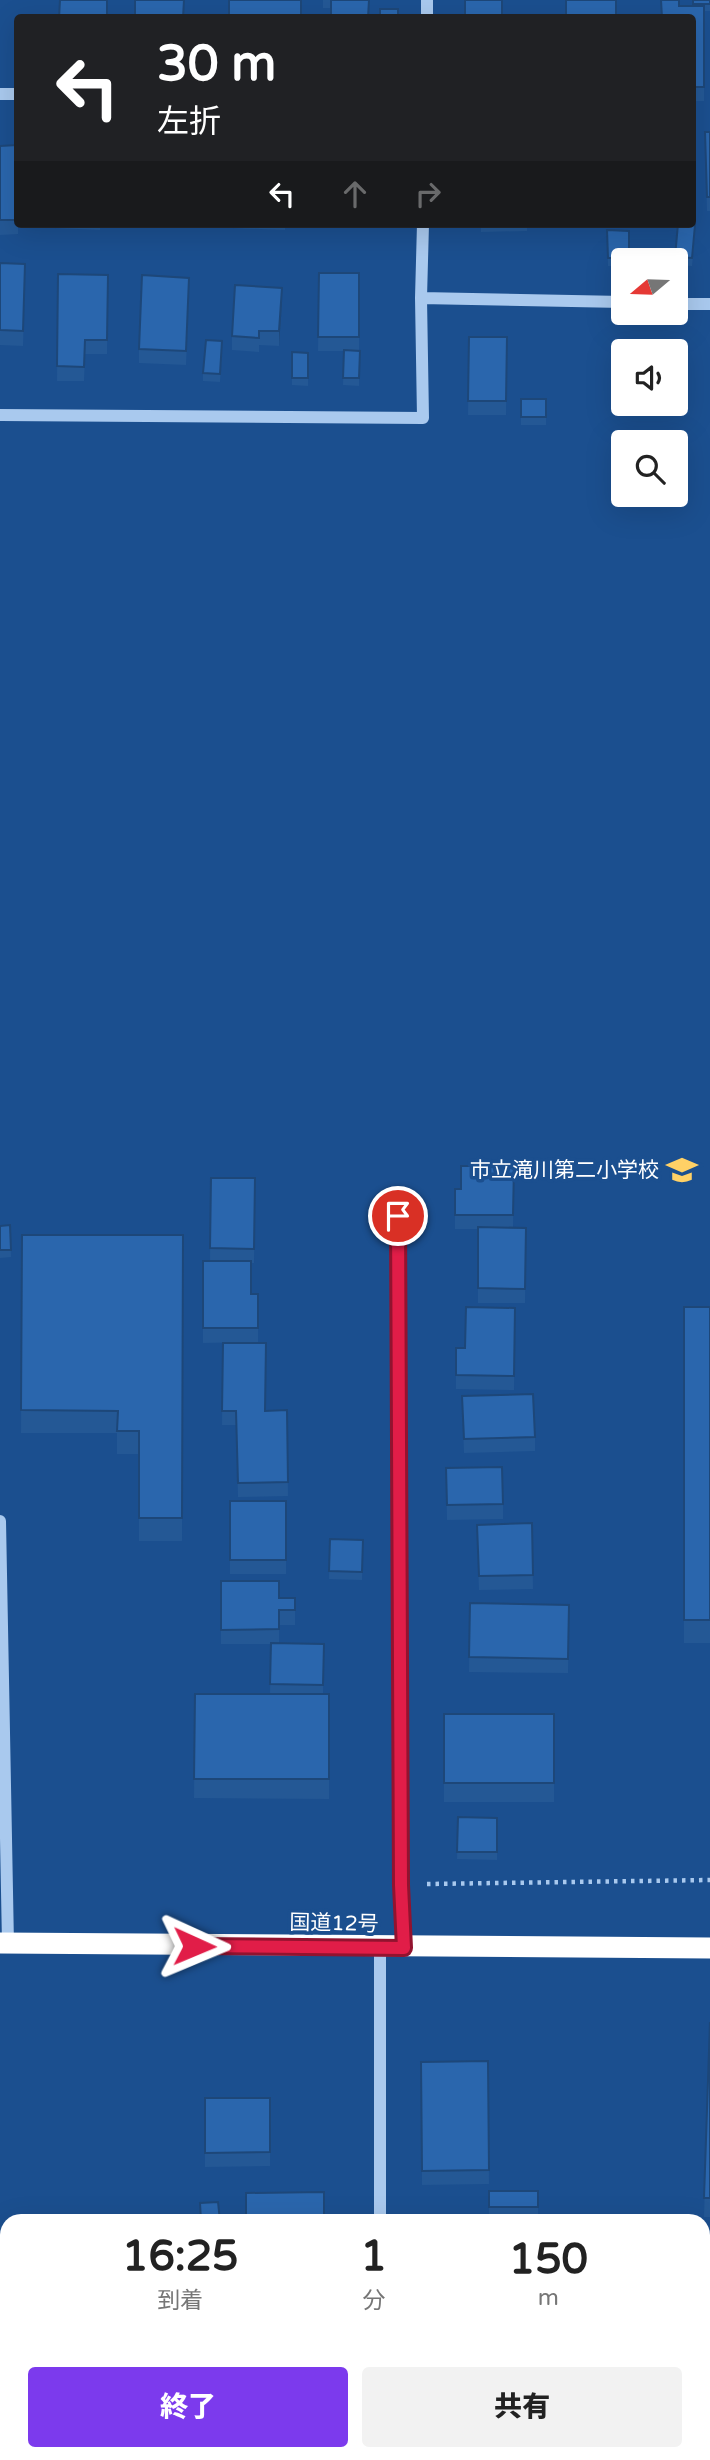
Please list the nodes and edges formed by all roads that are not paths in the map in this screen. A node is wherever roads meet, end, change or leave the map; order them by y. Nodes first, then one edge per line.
1 (423, 228) edge
2 (421, 298) junction
3 (611, 302) edge
4 (688, 304) edge
5 (710, 304) edge
6 (0, 415) edge
7 (398, 1216) dead end
8 (0, 1521) edge
9 (4, 1943) edge
10 (380, 1948) junction
11 (404, 1948) junction
12 (710, 1948) edge
13 (380, 2214) edge

1 - 2 street
2 - 3 street
2 - 6 street
4 - 5 street
7 - 11 street
8 - 9 street
9 - 10 highway, 国道12号
10 - 11 highway, 国道12号
10 - 13 street
11 - 12 highway, 国道12号

